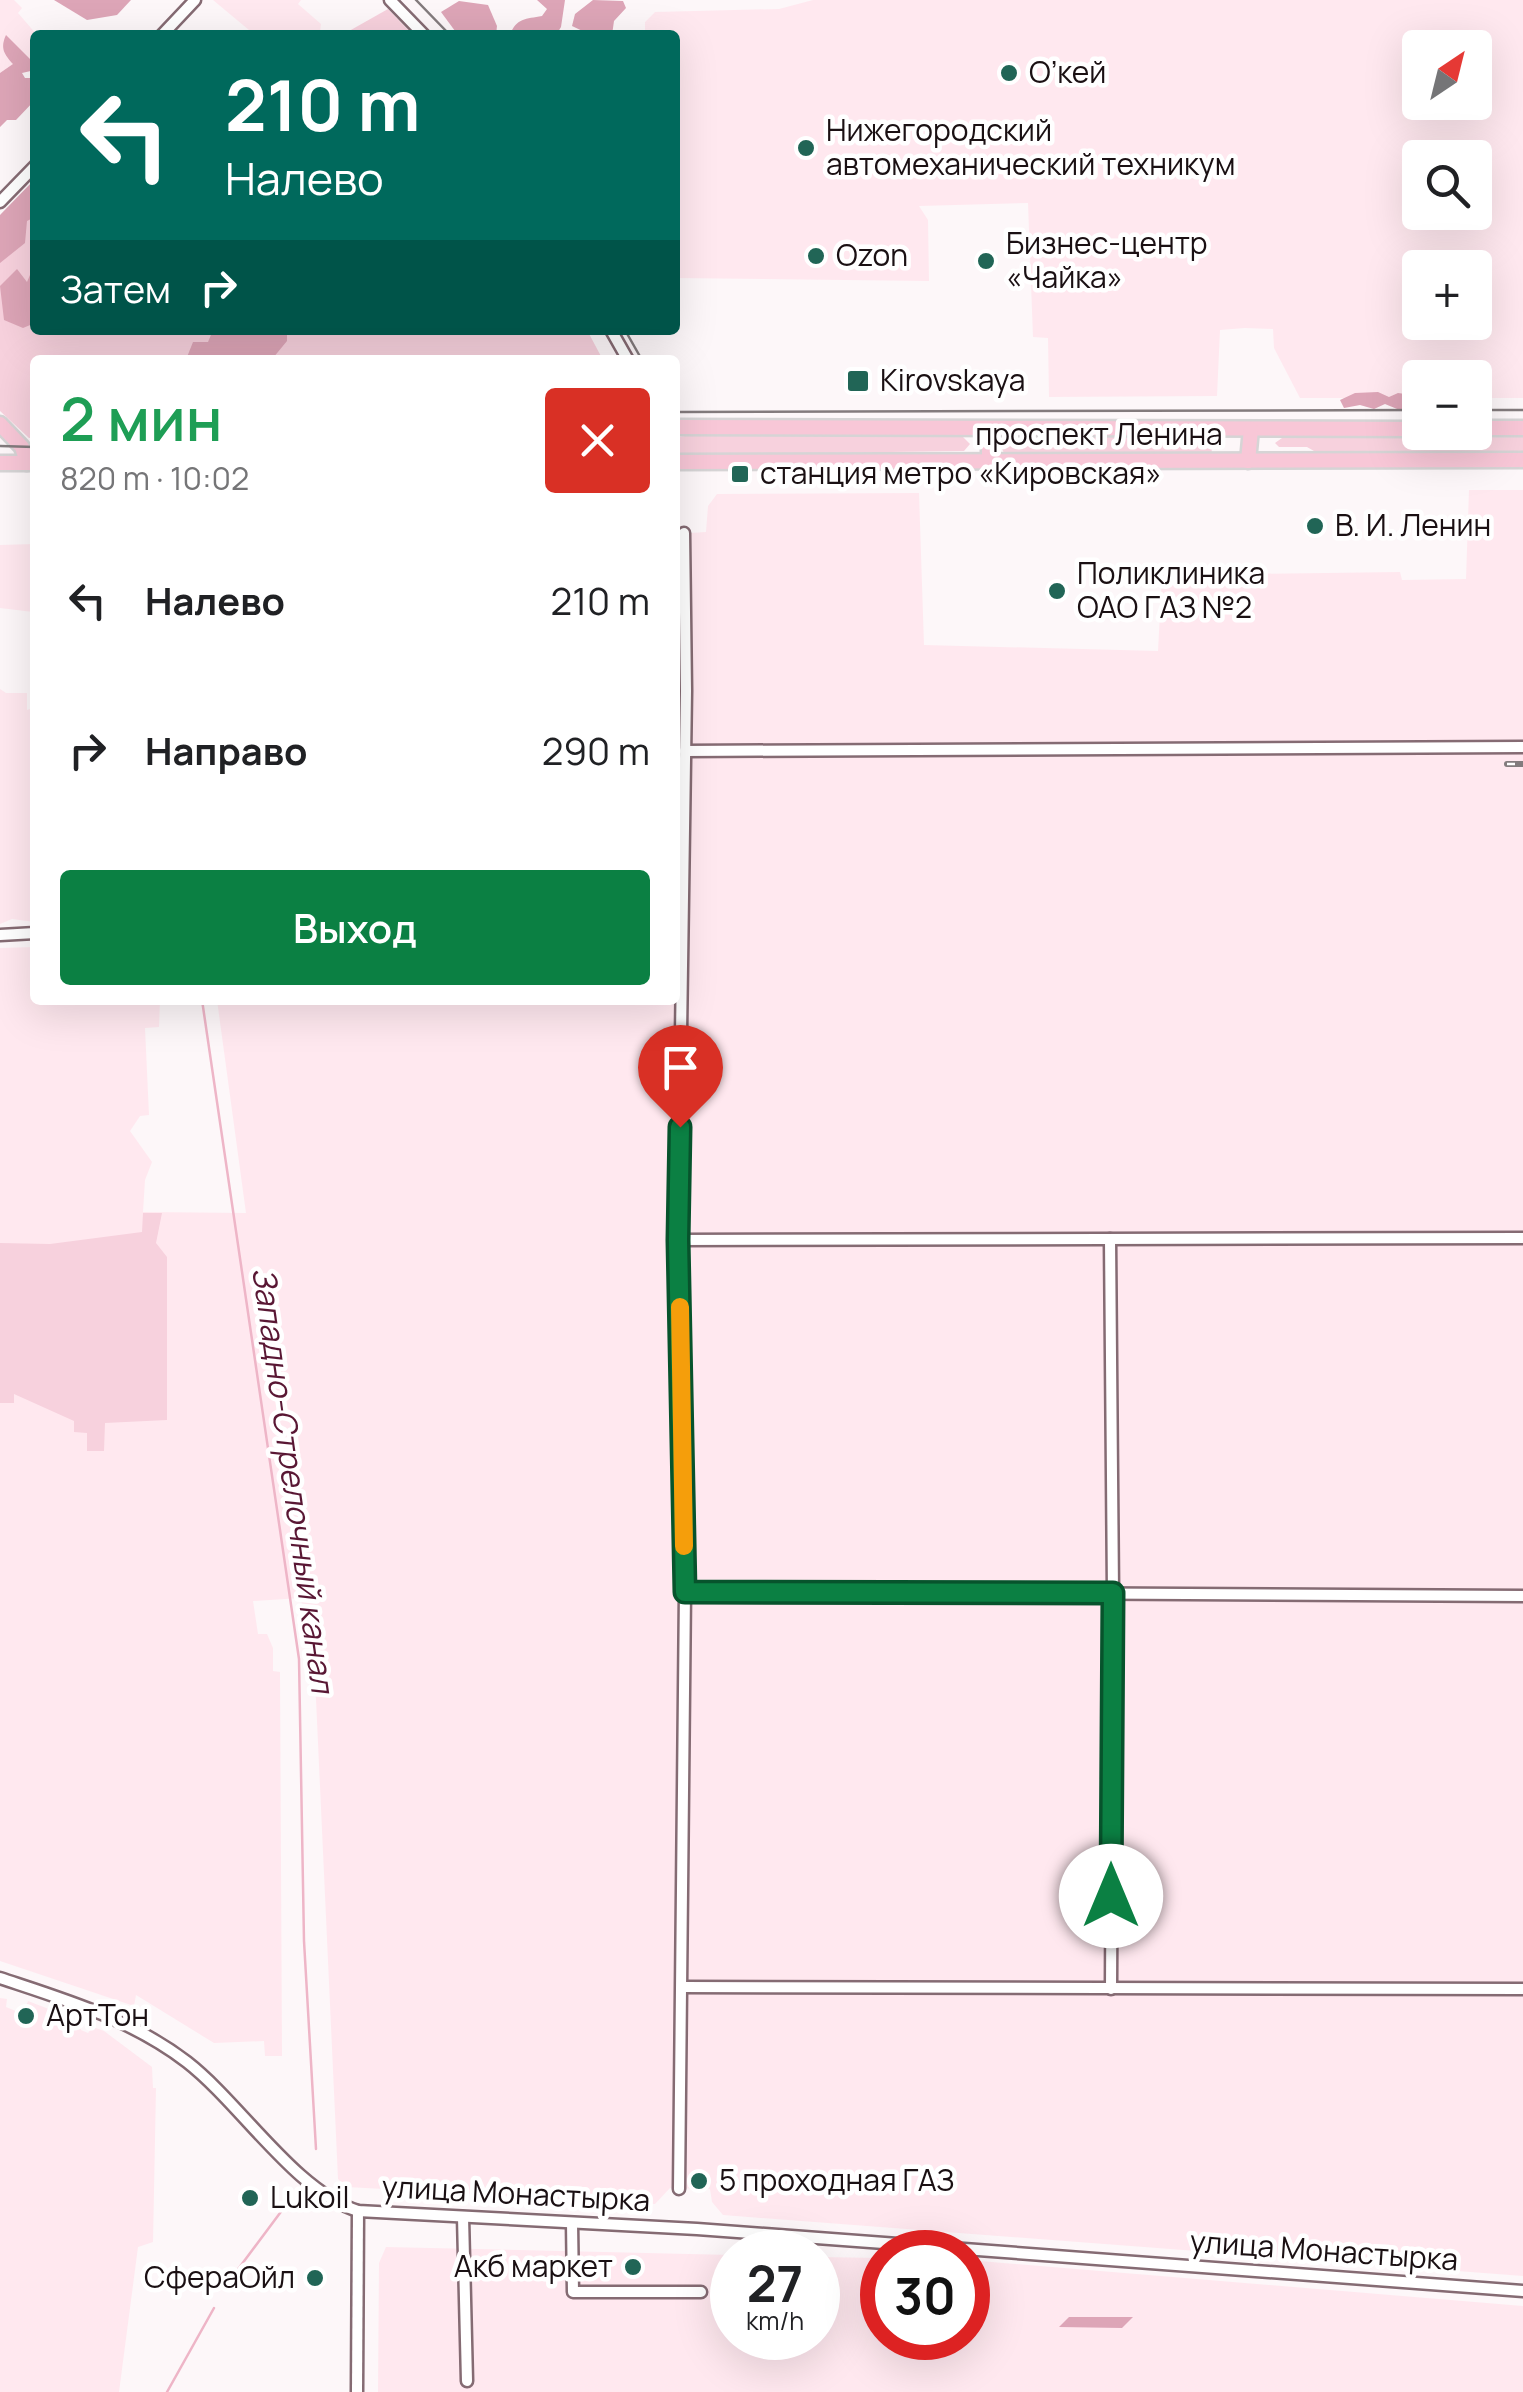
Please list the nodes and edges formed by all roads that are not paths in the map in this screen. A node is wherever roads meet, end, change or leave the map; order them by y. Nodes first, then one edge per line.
1 (195, 0) edge
2 (390, 0) edge
3 (167, 30) edge
4 (419, 30) edge
5 (30, 171) edge
6 (0, 202) edge
7 (0, 424) edge
8 (680, 427) edge
9 (1402, 428) edge
10 (1492, 428) edge
11 (1523, 428) edge
12 (989, 429) junction
13 (1251, 429) junction
14 (1523, 460) edge
15 (30, 461) edge
16 (1248, 461) junction
17 (680, 462) edge
18 (0, 463) edge
19 (30, 463) edge
20 (990, 463) junction
21 (684, 533) dead end
22 (1523, 747) edge
23 (685, 750) junction
24 (30, 933) edge
25 (0, 935) edge
26 (1523, 1238) edge
27 (1110, 1239) junction
28 (678, 1240) junction
29 (685, 1592) junction
30 (1113, 1593) junction
31 (1523, 1596) edge
32 (0, 1978) edge
33 (682, 1987) junction
34 (1111, 1989) junction
35 (1523, 1989) edge
36 (679, 2188) dead end
37 (358, 2211) junction
38 (463, 2217) junction
39 (572, 2223) junction
40 (700, 2292) dead end
41 (1523, 2292) edge
42 (467, 2382) dead end
43 (357, 2392) edge

1 - 3 street
2 - 4 street
5 - 6 street
7 - 15 main road
8 - 12 main road, проспект Ленина
9 - 13 main road, проспект Ленина
10 - 11 main road
12 - 13 main road, проспект Ленина
12 - 20 main road
13 - 16 main road
14 - 16 main road, проспект Ленина
16 - 20 main road, проспект Ленина
17 - 20 main road, проспект Ленина
18 - 19 main road
21 - 23 street
22 - 23 street
23 - 28 street
24 - 25 street
26 - 27 street
27 - 28 street
27 - 30 street
28 - 29 street
29 - 30 street
29 - 33 street
30 - 31 street
30 - 34 street
32 - 37 street, улица Монастырка
33 - 34 street
33 - 36 street
34 - 35 street
37 - 38 street, улица Монастырка
37 - 43 street
38 - 39 street, улица Монастырка
38 - 42 street
39 - 40 street
39 - 41 street, улица Монастырка

